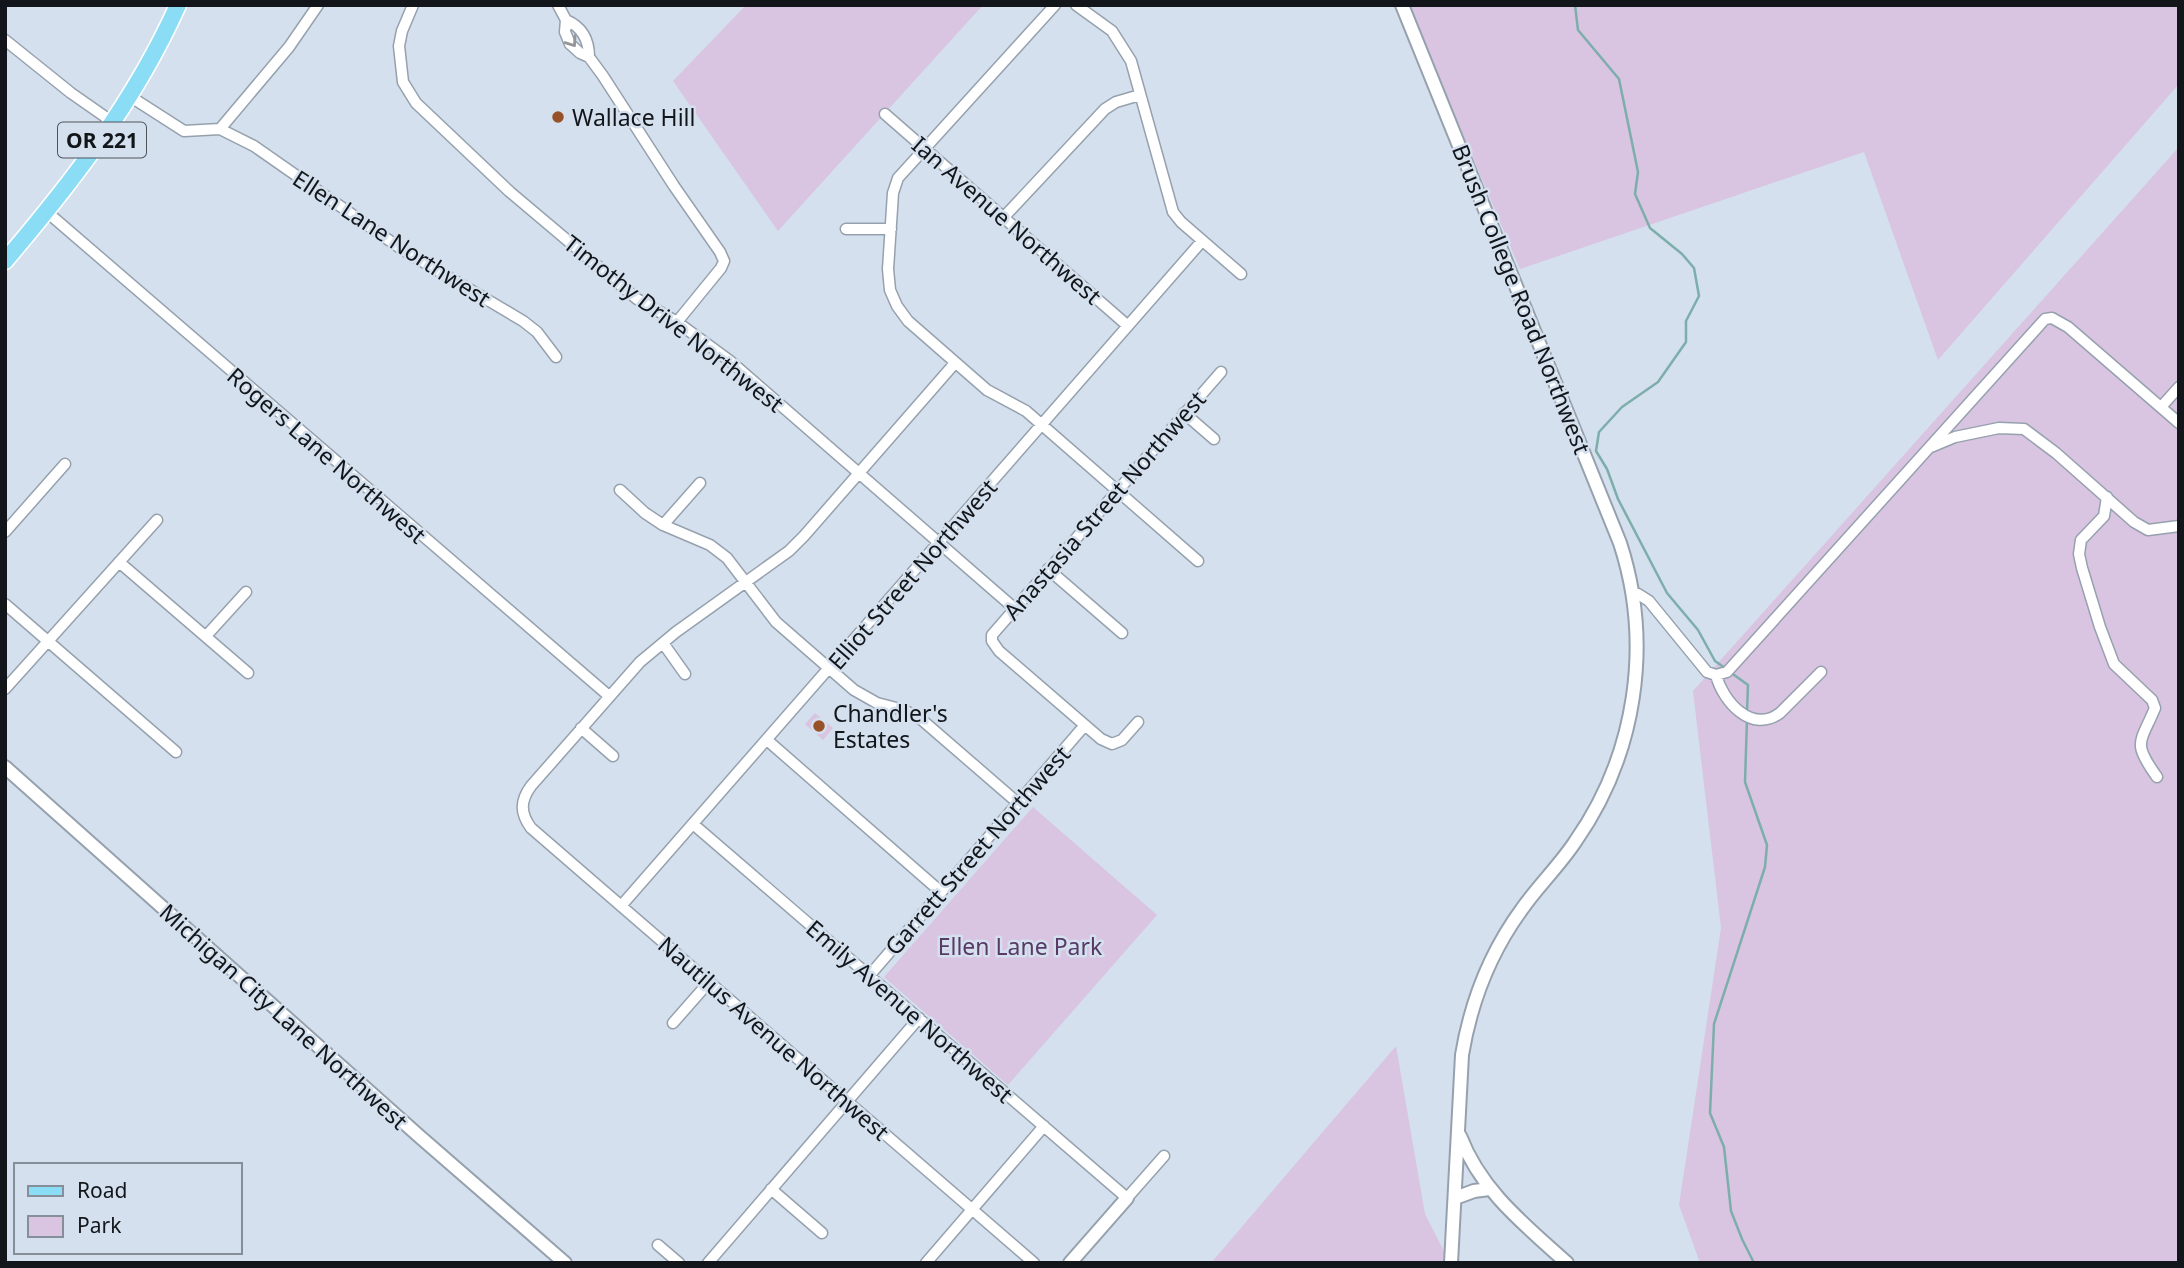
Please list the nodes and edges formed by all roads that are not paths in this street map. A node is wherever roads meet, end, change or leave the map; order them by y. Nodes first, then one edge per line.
1 (178, 5) edge
2 (318, 5) edge
3 (413, 5) edge
4 (558, 5) edge
5 (1055, 5) edge
6 (1076, 5) edge
7 (1402, 5) edge
8 (566, 20) junction
9 (5, 40) edge
10 (589, 57) junction
11 (1140, 95) junction
12 (131, 97) junction
13 (885, 114) dead end
14 (114, 123) junction
15 (220, 129) junction
16 (924, 148) junction
17 (47, 212) junction
18 (1004, 217) junction
19 (846, 229) dead end
20 (891, 229) junction
21 (1202, 241) junction
22 (5, 261) edge
23 (1241, 274) dead end
24 (677, 323) junction
25 (1128, 326) junction
26 (556, 357) dead end
27 (955, 363) junction
28 (1221, 372) dead end
29 (2179, 387) edge
30 (2161, 407) junction
31 (1184, 414) junction
32 (2179, 422) edge
33 (1042, 425) junction
34 (1214, 439) dead end
35 (1927, 448) junction
36 (65, 464) dead end
37 (859, 474) junction
38 (700, 483) dead end
39 (620, 490) dead end
40 (1117, 490) junction
41 (2107, 498) junction
42 (157, 520) dead end
43 (663, 526) junction
44 (2179, 526) edge
45 (5, 532) edge
46 (939, 543) junction
47 (1198, 561) dead end
48 (119, 562) junction
49 (1048, 569) junction
50 (745, 583) junction
51 (246, 592) dead end
52 (1633, 595) junction
53 (5, 604) edge
54 (1014, 608) junction
55 (1122, 634) dead end
56 (206, 636) junction
57 (48, 641) junction
58 (663, 643) junction
59 (829, 669) junction
60 (1821, 672) dead end
61 (248, 673) dead end
62 (685, 674) dead end
63 (1716, 675) junction
64 (5, 689) edge
65 (609, 696) junction
66 (1138, 722) dead end
67 (1085, 725) junction
68 (581, 728) junction
69 (767, 740) junction
70 (176, 752) dead end
71 (614, 755) dead end
72 (5, 767) edge
73 (2157, 777) dead end
74 (1018, 803) junction
75 (693, 824) junction
76 (941, 892) junction
77 (621, 906) junction
78 (869, 976) junction
79 (709, 982) junction
80 (919, 1018) junction
81 (673, 1023) dead end
82 (847, 1101) junction
83 (1044, 1126) junction
84 (1458, 1133) junction
85 (1164, 1156) dead end
86 (771, 1189) junction
87 (1489, 1189) junction
88 (1127, 1198) junction
89 (1455, 1198) junction
90 (972, 1209) junction
91 (822, 1233) dead end
92 (658, 1245) dead end
93 (565, 1263) edge
94 (679, 1263) edge
95 (708, 1263) edge
96 (926, 1263) edge
97 (1034, 1263) edge
98 (1070, 1263) edge
99 (1451, 1263) edge
100 (1567, 1263) edge

1 - 12 main road, OR 221
2 - 15 street
3 - 24 street, Timothy Drive Northwest
4 - 8 street
5 - 16 street
6 - 11 street
7 - 52 street, Brush College Road Northwest
8 - 10 street
8 -> 10 street
9 - 14 street
10 - 24 street
11 - 18 street
11 - 21 street
12 - 14 main road, OR 221
12 - 15 street
13 - 16 street, Ian Avenue Northwest
14 - 17 main road, OR 221
15 - 26 street, Ellen Lane Northwest
16 - 18 street, Ian Avenue Northwest
16 - 20 street
17 - 22 main road, OR 221
17 - 65 street, Rogers Lane Northwest
18 - 25 street, Ian Avenue Northwest
19 - 20 street
20 - 27 street
21 - 23 street
21 - 25 street, Elliot Street Northwest
24 - 37 street, Timothy Drive Northwest
25 - 33 street, Elliot Street Northwest
27 - 33 street
27 - 37 street
28 - 31 street, Anastasia Street Northwest
29 - 30 street
30 - 32 street
30 - 35 street
31 - 34 street
31 - 40 street, Anastasia Street Northwest
33 - 40 street
33 - 46 street, Elliot Street Northwest
35 - 41 street
35 - 63 street
36 - 45 street
37 - 46 street, Timothy Drive Northwest
37 - 50 street
38 - 43 street
39 - 43 street
40 - 47 street
40 - 49 street, Anastasia Street Northwest
41 - 44 street
41 - 73 street
42 - 48 street
43 - 50 street
46 - 54 street, Timothy Drive Northwest
46 - 59 street, Elliot Street Northwest
48 - 56 street
48 - 57 street
49 - 54 street, Anastasia Street Northwest
49 - 55 street
50 - 58 street
50 - 59 street
51 - 56 street
52 - 63 street
52 - 84 street, Brush College Road Northwest
53 - 57 street
54 - 67 street, Anastasia Street Northwest
56 - 61 street
57 - 64 street
57 - 70 street
58 - 62 street
58 - 65 street
59 - 69 street, Elliot Street Northwest
59 - 74 street
60 - 63 street
65 - 68 street
66 - 67 street
67 - 74 street, Garrett Street Northwest
68 - 71 street
68 - 77 street, Nautilus Avenue Northwest
69 - 75 street, Elliot Street Northwest
69 - 76 street
72 - 93 street, Michigan City Lane Northwest
74 - 76 street, Garrett Street Northwest
75 - 77 street, Elliot Street Northwest
75 - 78 street, Emily Avenue Northwest
76 - 78 street, Garrett Street Northwest
77 - 79 street, Nautilus Avenue Northwest
78 - 80 street, Emily Avenue Northwest
79 - 81 street
79 - 82 street, Nautilus Avenue Northwest
80 - 82 street
80 - 83 street, Emily Avenue Northwest
82 - 86 street
82 - 90 street, Nautilus Avenue Northwest
83 - 88 street, Emily Avenue Northwest
83 - 90 street
84 - 87 street
84 - 89 street, Brush College Road Northwest
85 - 88 street
86 - 91 street
86 - 95 street
87 - 89 street
87 - 100 street
88 - 98 street
89 - 99 street, Brush College Road Northwest
90 - 96 street
90 - 97 street, Nautilus Avenue Northwest
92 - 94 street

